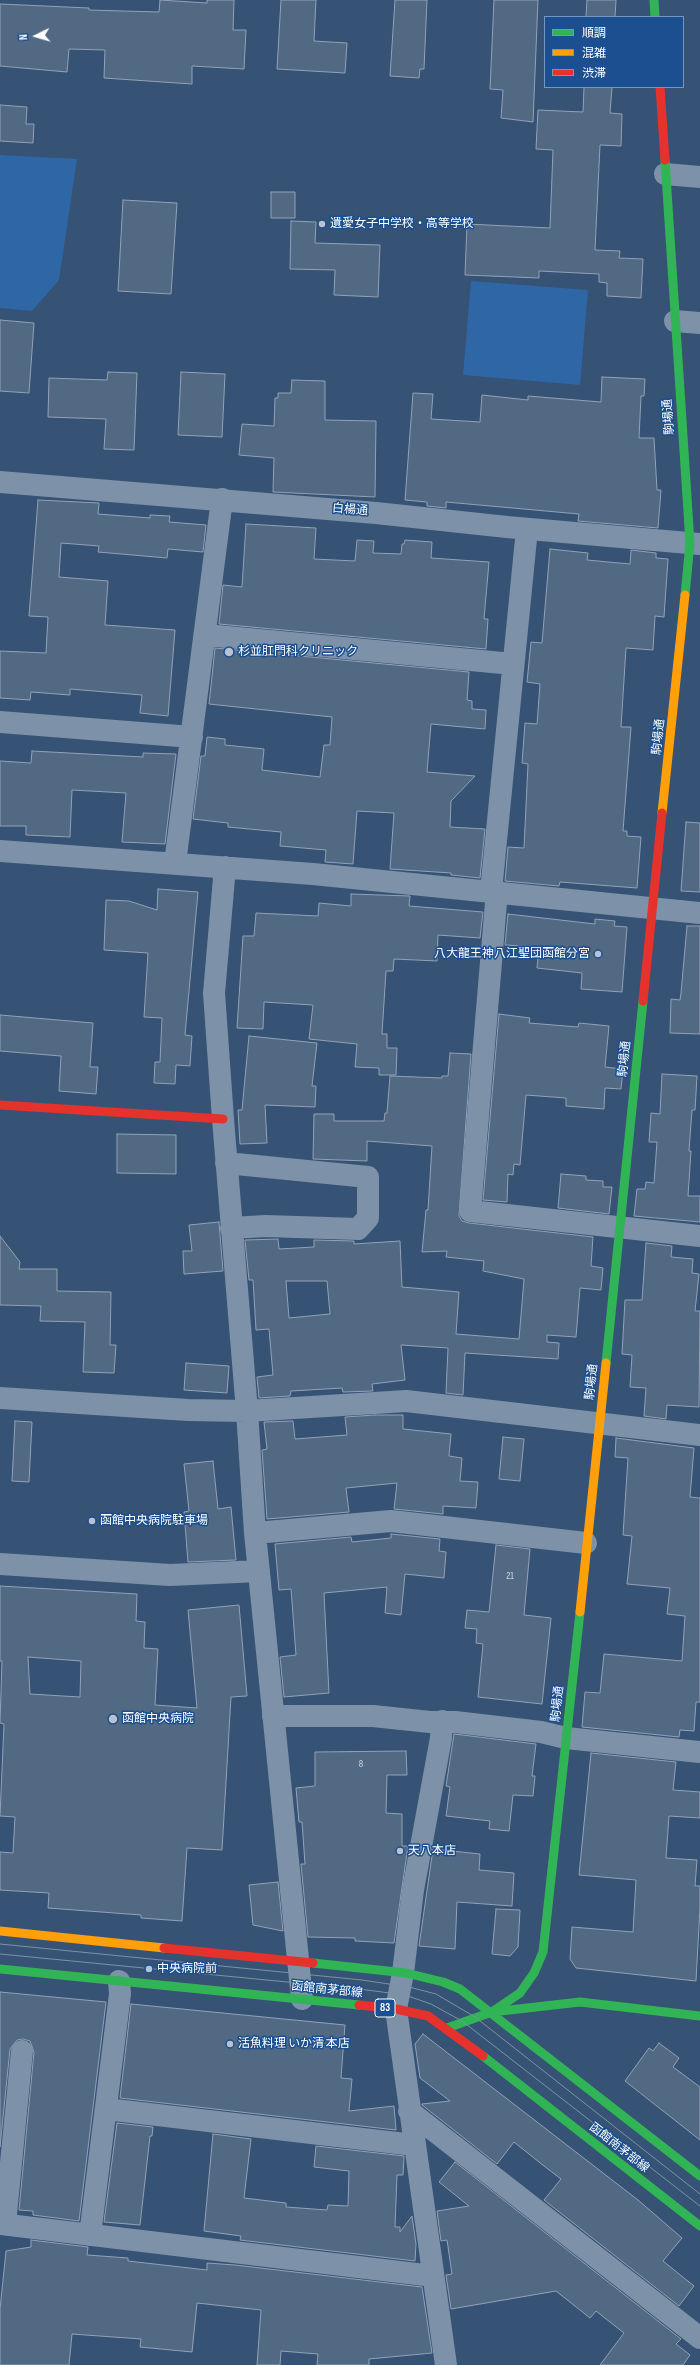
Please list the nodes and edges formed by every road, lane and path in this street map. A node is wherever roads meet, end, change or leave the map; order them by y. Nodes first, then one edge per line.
1 (654, 0) edge
2 (655, 16) edge
3 (660, 88) edge
4 (665, 174) junction
5 (700, 177) edge
6 (674, 321) junction
7 (700, 323) edge
8 (0, 482) edge
9 (222, 499) junction
10 (527, 529) junction
11 (695, 544) edge
12 (206, 635) junction
13 (512, 664) junction
14 (0, 722) edge
15 (192, 737) junction
16 (0, 851) edge
17 (175, 862) junction
18 (225, 867) junction
19 (494, 891) junction
20 (654, 908) junction
21 (700, 913) edge
22 (0, 1105) edge
23 (222, 1119) junction
24 (226, 1163) junction
25 (619, 1227) junction
26 (231, 1228) junction
27 (700, 1236) edge
28 (0, 1398) edge
29 (247, 1411) junction
30 (600, 1423) junction
31 (700, 1434) edge
32 (255, 1533) junction
33 (586, 1543) junction
34 (0, 1564) edge
35 (259, 1572) junction
36 (273, 1716) junction
37 (442, 1721) junction
38 (566, 1738) junction
39 (700, 1752) edge
40 (0, 1931) edge
41 (298, 1962) junction
42 (0, 1969) edge
43 (403, 1973) junction
44 (119, 1981) junction
45 (302, 1999) junction
46 (396, 2008) junction
47 (492, 2012) junction
48 (700, 2014) edge
49 (447, 2028) junction
50 (22, 2051) dead end
51 (106, 2109) junction
52 (409, 2111) junction
53 (414, 2145) junction
54 (700, 2176) edge
55 (2, 2224) edge
56 (700, 2226) edge
57 (90, 2235) junction
58 (433, 2276) junction
59 (700, 2338) edge
60 (446, 2365) edge

1 - 2 street
3 - 4 street, 駒場通
4 - 5 street
4 - 6 street, 駒場通
6 - 7 street
6 - 11 street, 駒場通
8 - 9 street, 白楊通
9 - 10 street, 白楊通
9 - 12 street
10 - 11 street, 白楊通
10 - 13 street
11 - 20 street, 駒場通
12 - 13 street
12 - 15 street
13 - 19 street
14 - 15 street
15 - 17 street
16 - 17 street
17 - 18 street
18 - 19 street
18 - 23 street
19 - 20 street
19 - 25 street
20 - 21 street
20 - 25 street, 駒場通
22 - 23 street
23 - 24 street
24 - 26 street
24 - 26 street
25 - 27 street
25 - 30 street, 駒場通
26 - 29 street
28 - 29 street
29 - 30 street
29 - 32 street
30 - 31 street
30 - 33 street, 駒場通
32 - 33 street
32 - 35 street
33 - 38 street, 駒場通
34 - 35 street
35 - 36 street
36 - 37 street
36 - 41 street
37 - 38 street
37 - 43 street
38 - 39 street
38 - 47 street, 駒場通
40 - 41 street
41 - 43 street
41 - 45 street
42 - 44 street, 函館南茅部線 / 83
43 - 46 street
43 - 47 street
44 - 45 street, 函館南茅部線 / 83
44 - 51 street
45 - 46 street, 函館南茅部線 / 83
46 - 49 street, 函館南茅部線 / 83
46 - 52 street
47 - 48 street
47 - 49 street
47 - 54 street
49 - 56 street, 函館南茅部線 / 83
50 - 55 street
51 - 53 street
51 - 57 street
52 - 53 street
52 - 59 street
53 - 58 street
55 - 57 street
57 - 58 street
58 - 60 street

